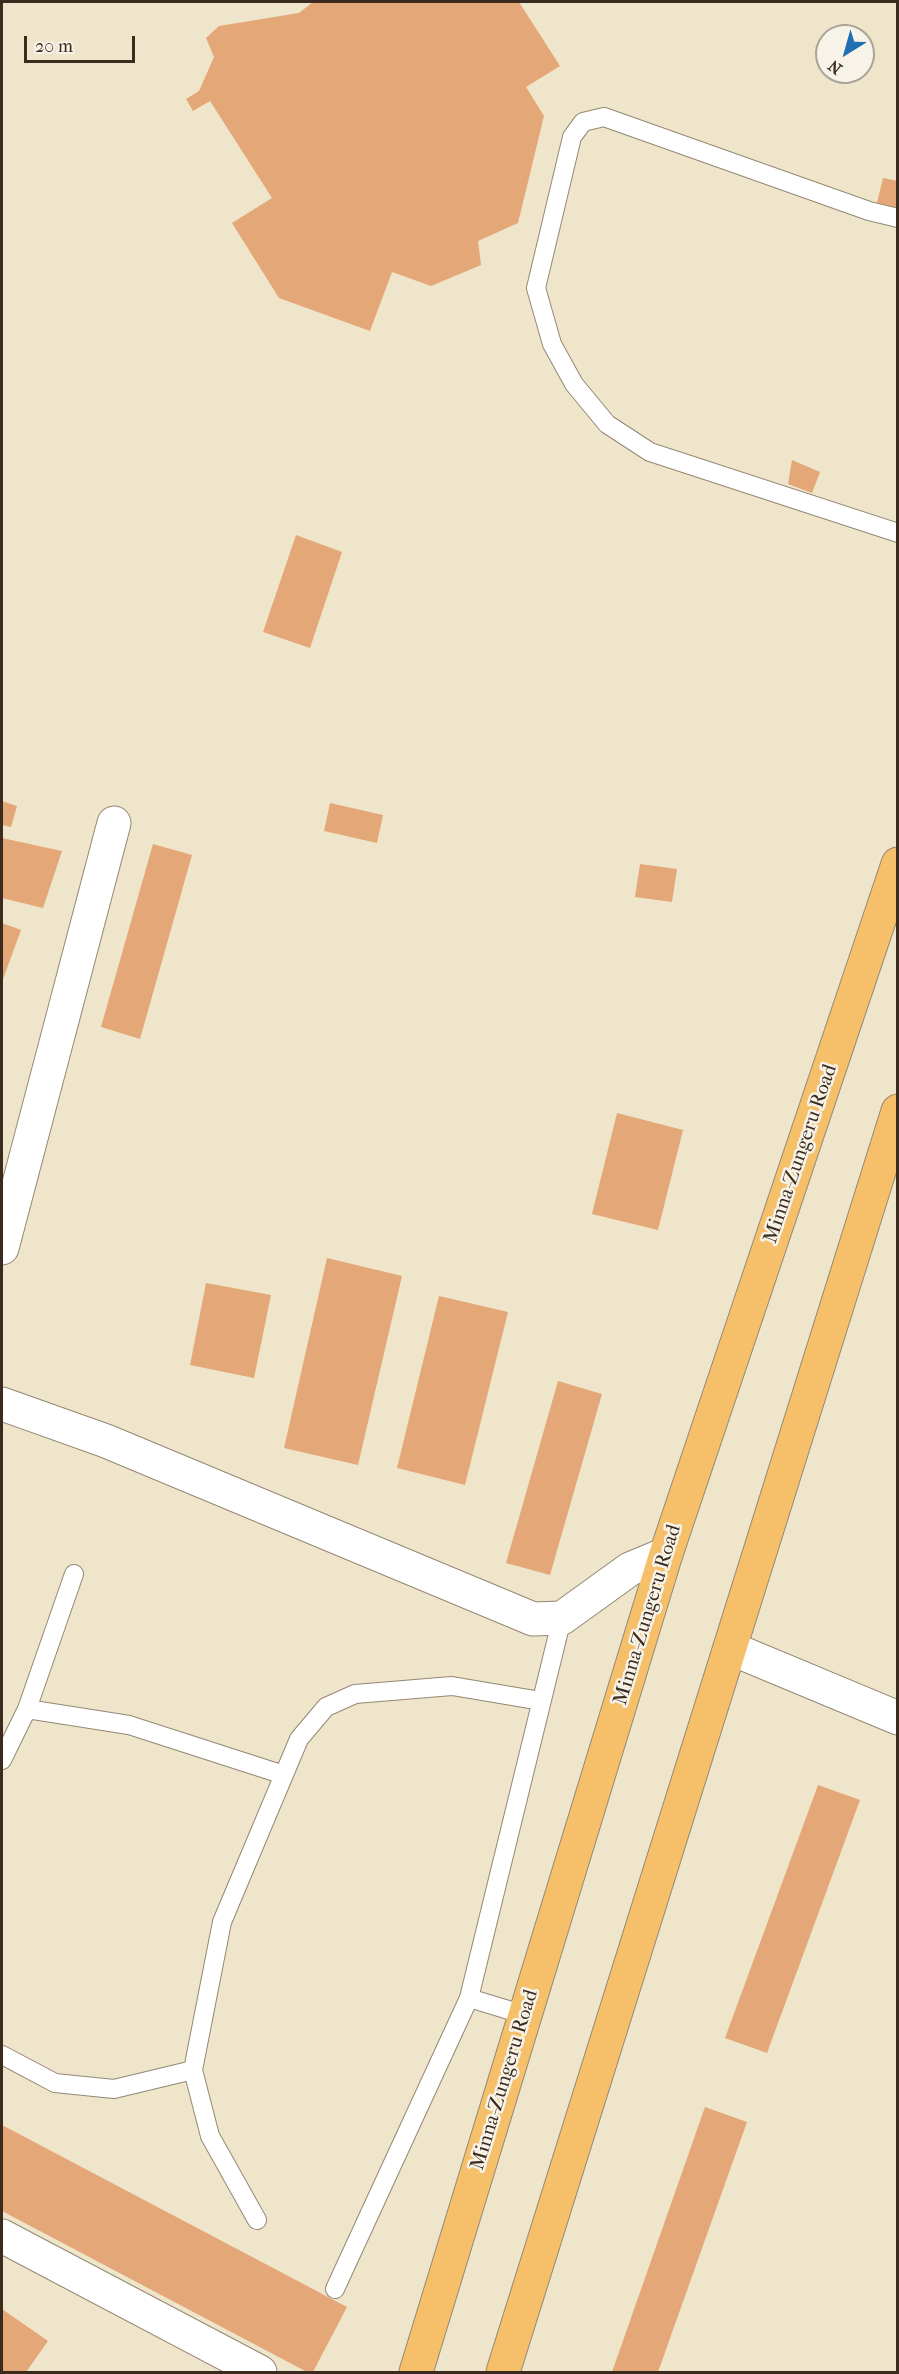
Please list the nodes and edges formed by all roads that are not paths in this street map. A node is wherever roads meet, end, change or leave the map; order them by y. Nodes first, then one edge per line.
1 (897, 218) edge
2 (897, 533) edge
3 (114, 823) dead end
4 (897, 864) edge
5 (897, 1112) edge
6 (889, 1168) edge
7 (2, 1248) edge
8 (2, 1404) edge
9 (666, 1554) junction
10 (74, 1574) dead end
11 (562, 1618) junction
12 (730, 1648) junction
13 (542, 1701) junction
14 (27, 1708) junction
15 (897, 1718) edge
16 (2, 1760) edge
17 (284, 1775) junction
18 (469, 1998) junction
19 (525, 2015) junction
20 (2, 2055) edge
21 (193, 2070) junction
22 (257, 2220) dead end
23 (2, 2236) edge
24 (335, 2289) dead end
25 (260, 2373) edge
26 (416, 2373) edge
27 (503, 2373) edge

1 - 2 lane
3 - 7 street
4 - 9 main road, Minna-Zungeru Road
5 - 6 main road
6 - 12 main road
8 - 11 street
9 - 11 street
9 - 19 main road, Minna-Zungeru Road
10 - 14 lane
11 - 13 lane
12 - 15 street
12 - 27 main road
13 - 17 lane
13 - 18 lane
14 - 16 lane
14 - 17 lane
17 - 21 lane
18 - 19 lane
18 - 24 lane
19 - 26 main road, Minna-Zungeru Road
20 - 21 lane
21 - 22 lane
23 - 25 street

